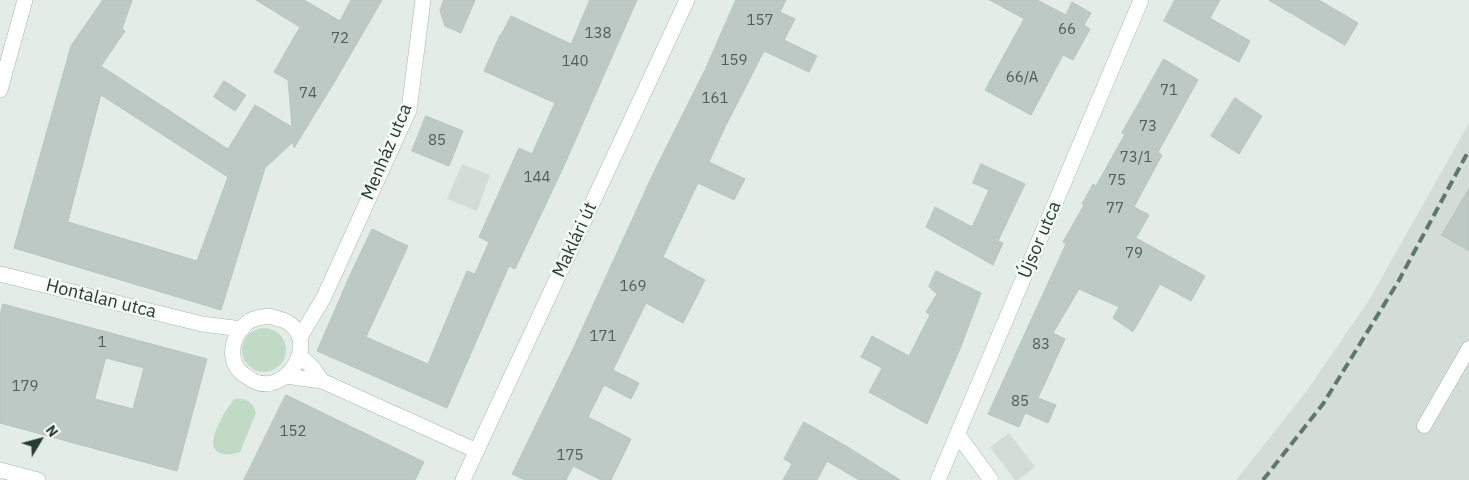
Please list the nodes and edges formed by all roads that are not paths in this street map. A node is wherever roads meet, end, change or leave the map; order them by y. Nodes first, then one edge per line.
1 (25, 0) edge
2 (423, 0) edge
3 (687, 0) edge
4 (1141, 0) edge
5 (0, 90) edge
6 (0, 274) edge
7 (324, 297) junction
8 (288, 322) junction
9 (202, 324) junction
10 (242, 329) junction
11 (300, 337) junction
12 (233, 347) junction
13 (1469, 348) edge
14 (300, 355) junction
15 (286, 376) junction
16 (322, 381) junction
17 (1424, 426) dead end
18 (958, 435) junction
19 (477, 450) junction
20 (0, 470) edge
21 (38, 480) edge
22 (464, 480) edge
23 (938, 480) edge
24 (991, 480) edge

1 - 5 street
2 - 7 street, Menház utca
3 - 19 street, Maklári út
4 - 18 street, Újsor utca
6 - 9 street, Hontalan utca
7 - 8 street, Menház utca
7 - 11 street, Menház utca
8 - 10 street
8 - 11 street
9 - 10 street, Hontalan utca
9 - 12 street, Hontalan utca
10 - 12 street
11 - 14 street
12 - 15 street
13 - 17 lane
14 - 15 street
14 - 16 street
15 - 16 street
16 - 19 street
18 - 23 street, Újsor utca
18 - 24 street
19 - 22 street, Maklári út
20 - 21 street

